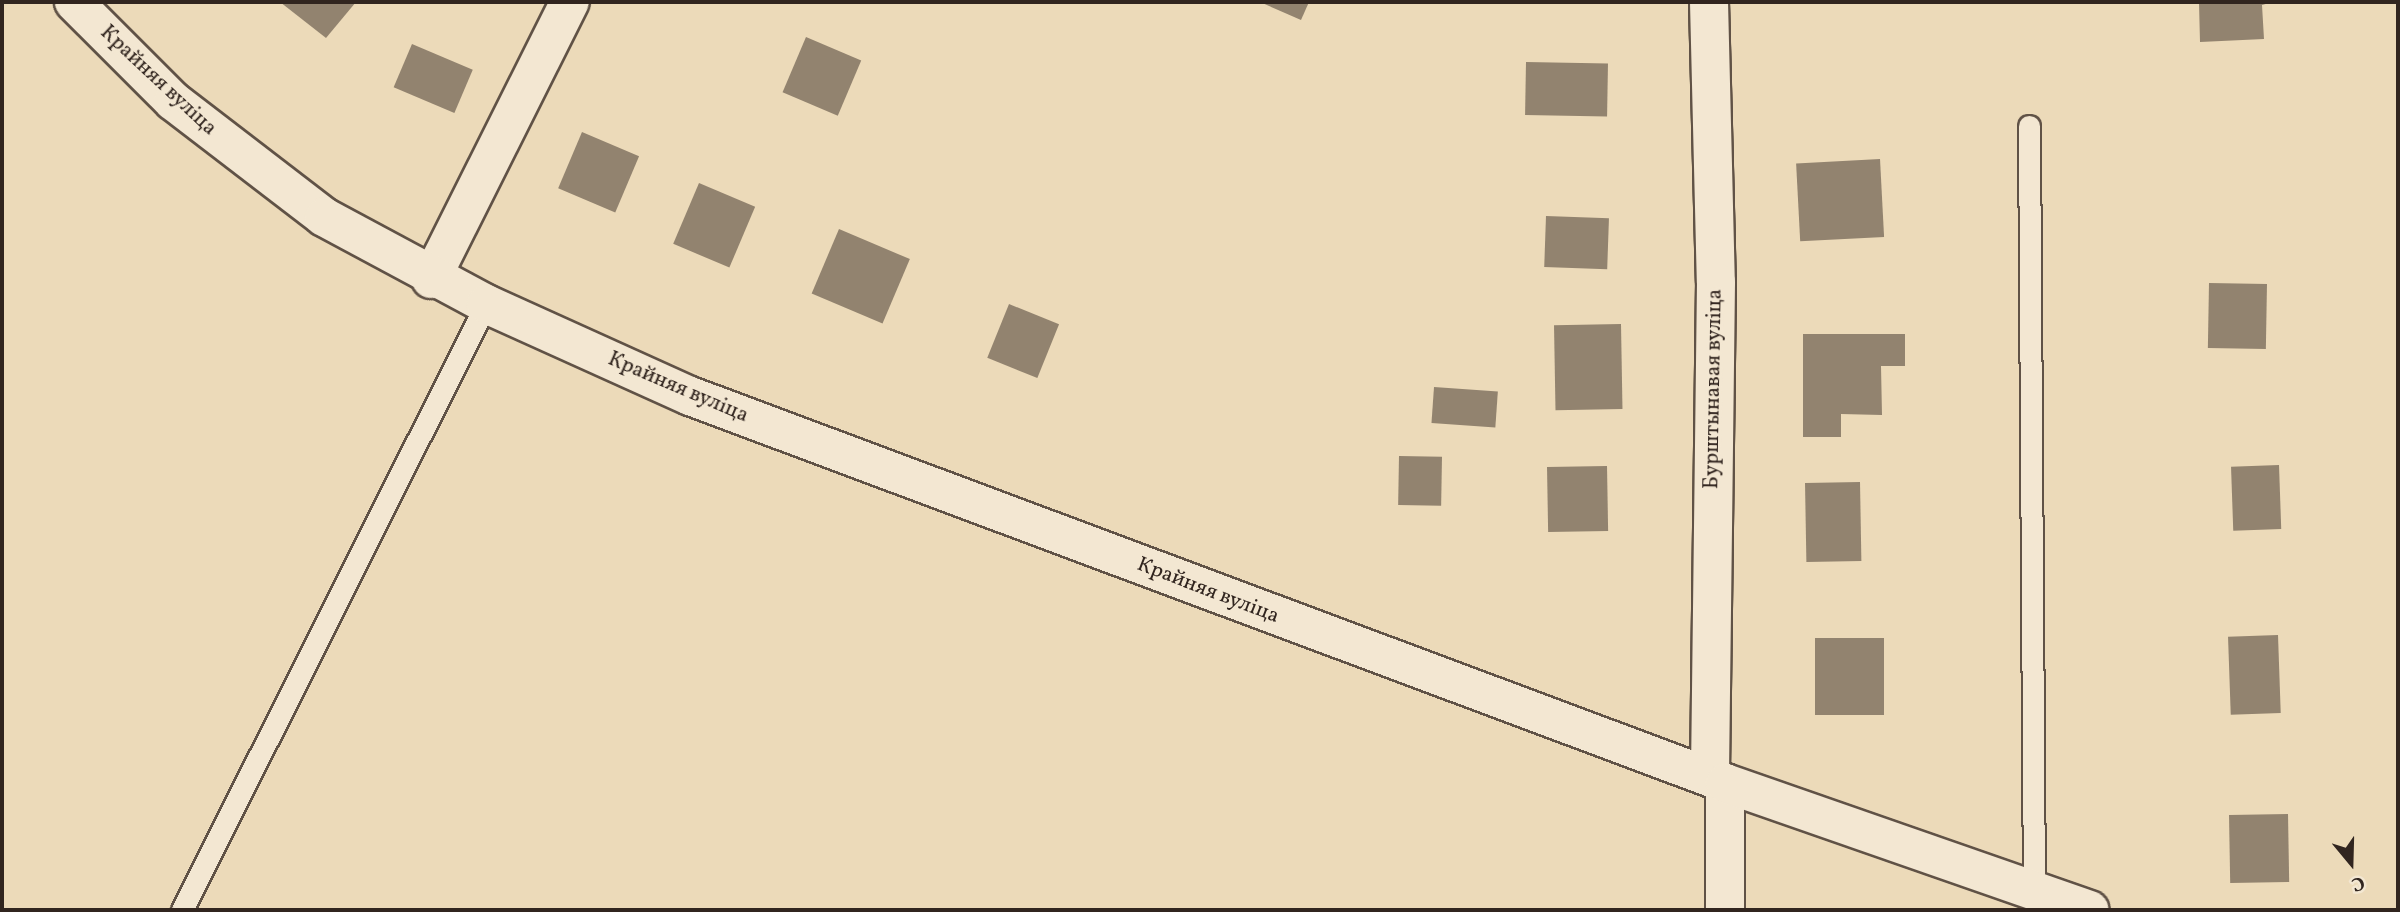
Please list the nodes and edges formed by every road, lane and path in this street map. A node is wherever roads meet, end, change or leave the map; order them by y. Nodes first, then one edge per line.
1 (74, 2) edge
2 (570, 2) edge
3 (1709, 2) edge
4 (2029, 126) dead end
5 (431, 279) junction
6 (486, 304) junction
7 (1718, 780) junction
8 (2034, 890) junction
9 (182, 910) edge
10 (1725, 910) edge
11 (2089, 910) edge

1 - 5 street, Крайняя вуліца
2 - 5 street
3 - 7 street, Бурштынавая вуліца
4 - 8 lane
5 - 6 street, Крайняя вуліца
6 - 7 street, Крайняя вуліца
6 - 9 lane
7 - 8 street, Крайняя вуліца
7 - 10 street, Бурштынавая вуліца
8 - 11 street, Крайняя вуліца

